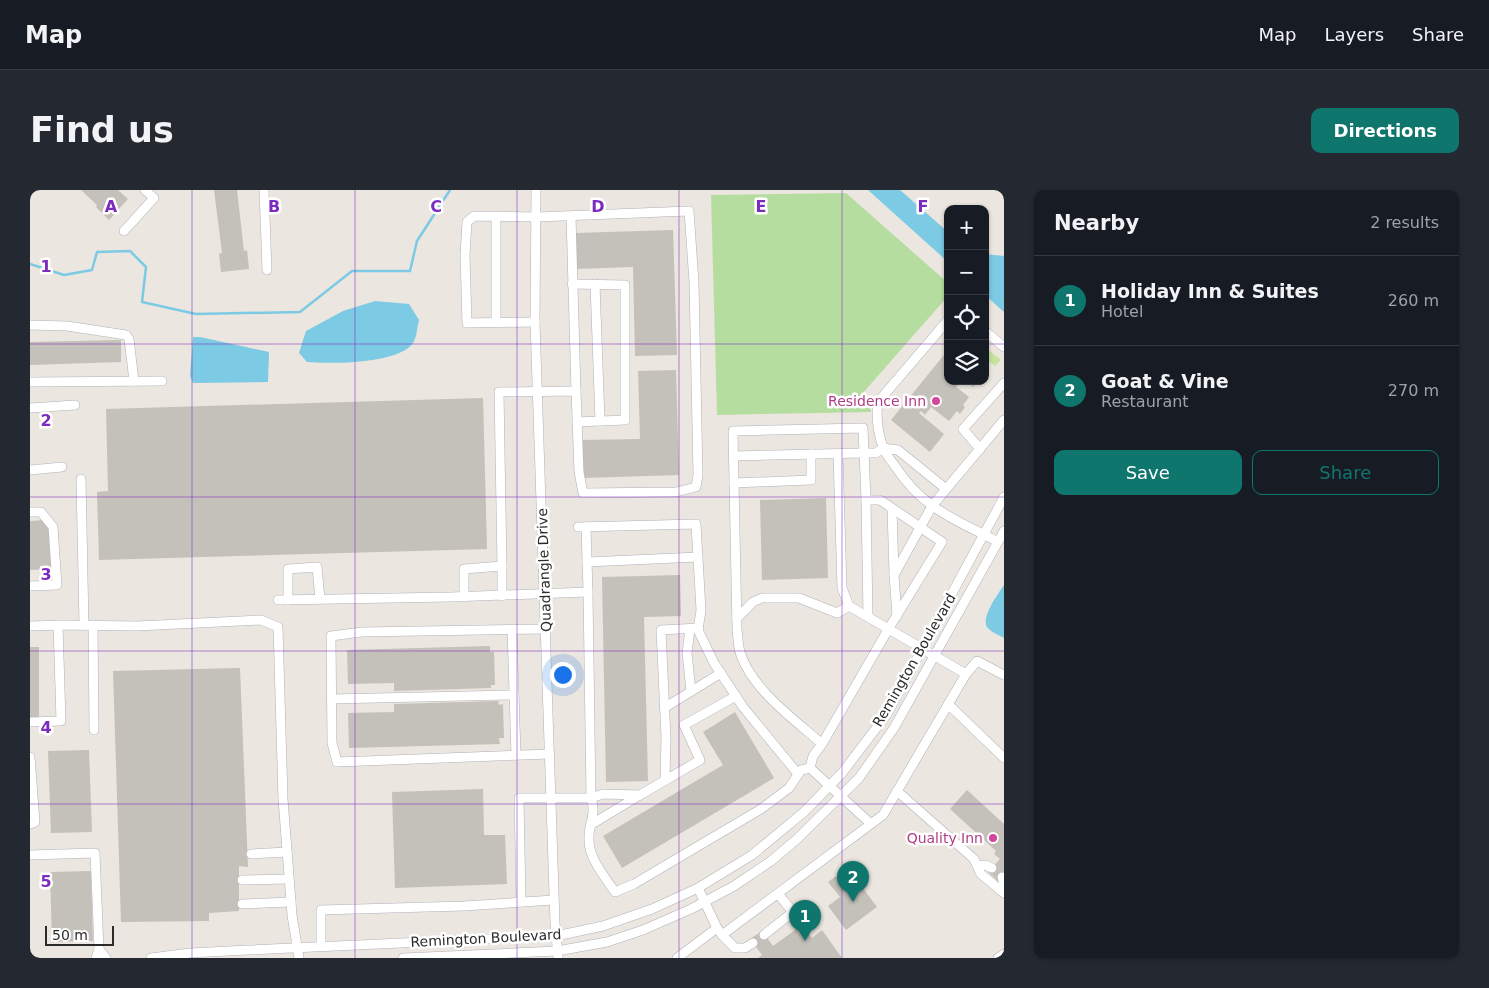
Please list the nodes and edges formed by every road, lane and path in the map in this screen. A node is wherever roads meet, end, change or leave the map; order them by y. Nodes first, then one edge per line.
1 (145, 190) edge
2 (264, 190) edge
3 (536, 190) edge
4 (496, 216) junction
5 (571, 216) junction
6 (537, 217) junction
7 (124, 231) dead end
8 (267, 270) dead end
9 (572, 284) junction
10 (595, 284) junction
11 (535, 322) junction
12 (496, 323) junction
13 (30, 325) edge
14 (944, 325) edge
15 (989, 334) edge
16 (1004, 347) edge
17 (162, 380) dead end
18 (134, 381) junction
19 (30, 382) edge
20 (1004, 383) edge
21 (576, 390) junction
22 (538, 392) junction
23 (76, 406) dead end
24 (30, 408) edge
25 (1004, 420) edge
26 (600, 421) junction
27 (577, 422) junction
28 (883, 448) junction
29 (980, 449) junction
30 (863, 453) junction
31 (811, 454) junction
32 (838, 454) junction
33 (733, 456) junction
34 (62, 467) dead end
35 (30, 470) edge
36 (81, 479) dead end
37 (734, 483) junction
38 (946, 489) junction
39 (1004, 497) edge
40 (866, 500) junction
41 (932, 506) junction
42 (892, 509) junction
43 (30, 512) edge
44 (920, 528) junction
45 (1004, 531) edge
46 (984, 534) junction
47 (998, 542) junction
48 (698, 557) junction
49 (587, 562) junction
50 (502, 566) junction
51 (894, 575) junction
52 (30, 586) edge
53 (588, 592) junction
54 (544, 594) junction
55 (502, 596) junction
56 (464, 597) junction
57 (320, 599) junction
58 (848, 606) junction
59 (868, 616) junction
60 (897, 616) junction
61 (736, 618) junction
62 (58, 625) junction
63 (88, 625) junction
64 (30, 626) edge
65 (694, 628) junction
66 (889, 628) junction
67 (546, 629) junction
68 (512, 630) junction
69 (923, 648) junction
70 (935, 655) junction
71 (721, 673) junction
72 (966, 674) junction
73 (1004, 675) edge
74 (691, 691) junction
75 (514, 695) junction
76 (736, 696) junction
77 (331, 699) junction
78 (948, 704) junction
79 (664, 708) junction
80 (30, 722) edge
81 (665, 723) junction
82 (684, 725) junction
83 (94, 730) dead end
84 (822, 744) junction
85 (550, 754) junction
86 (516, 755) junction
87 (30, 757) edge
88 (1004, 758) edge
89 (810, 768) junction
90 (798, 774) junction
91 (665, 780) junction
92 (830, 786) junction
93 (897, 791) junction
94 (640, 794) junction
95 (841, 796) junction
96 (551, 797) junction
97 (591, 798) junction
98 (30, 824) edge
99 (592, 824) junction
100 (871, 824) junction
101 (287, 852) junction
102 (251, 854) dead end
103 (30, 855) edge
104 (978, 866) junction
105 (992, 868) dead end
106 (1002, 877) dead end
107 (289, 879) junction
108 (242, 880) dead end
109 (698, 888) junction
110 (1002, 891) edge
111 (778, 894) junction
112 (554, 900) junction
113 (291, 902) junction
114 (521, 902) junction
115 (704, 902) junction
116 (242, 904) dead end
117 (719, 932) junction
118 (764, 934) dead end
119 (556, 936) junction
120 (753, 943) dead end
121 (321, 946) junction
122 (298, 948) junction
123 (97, 954) edge
124 (558, 954) edge
125 (1004, 954) edge
126 (435, 957) edge
127 (106, 958) edge
128 (151, 958) edge
129 (299, 958) edge
130 (403, 958) edge
131 (677, 958) edge
132 (998, 958) edge

1 - 7 street
2 - 8 street
3 - 6 street, Quadrangle Drive
4 - 6 street
4 - 12 street
4 - 12 street
5 - 6 street
5 - 9 street
5 - 27 street
6 - 11 street, Quadrangle Drive
9 - 10 street
9 - 21 street
10 - 26 street
10 - 26 street
11 - 12 street
11 - 22 street, Quadrangle Drive
13 - 18 street
14 - 28 street
15 - 16 street
17 - 18 street
18 - 19 street
20 - 29 street
21 - 22 street
21 - 27 street
22 - 50 street
22 - 54 street, Quadrangle Drive
23 - 24 street
25 - 29 street
26 - 27 street
28 - 30 street
28 - 38 street
28 - 41 street
29 - 38 street
30 - 32 street
30 - 33 street
30 - 40 street
31 - 32 street
31 - 33 street
31 - 37 street
32 - 58 street
33 - 37 street
34 - 35 street
36 - 63 street
37 - 61 street
38 - 41 street
39 - 46 street, Remington Boulevard
40 - 42 street
40 - 59 street
41 - 44 street
41 - 46 street
42 - 44 street
42 - 51 street
43 - 52 street
44 - 51 street
44 - 60 street
45 - 47 street, Remington Boulevard
46 - 47 street
46 - 69 street, Remington Boulevard
47 - 70 street, Remington Boulevard
48 - 49 street
48 - 49 street
48 - 65 street
49 - 53 street
50 - 55 street
50 - 56 street
51 - 60 street
53 - 54 street
53 - 97 street
54 - 55 street
54 - 67 street, Quadrangle Drive
55 - 56 street
56 - 57 street
57 - 57 street
58 - 59 street
58 - 61 street
59 - 66 street
60 - 66 street
61 - 84 street
62 - 63 street
62 - 64 street
62 - 80 street
63 - 83 street
63 - 101 street
65 - 71 street
65 - 74 street
65 - 79 street
66 - 69 street
66 - 84 street
67 - 68 street
67 - 85 street, Quadrangle Drive
68 - 75 street
68 - 77 street
69 - 70 street
69 - 92 street, Remington Boulevard
70 - 72 street
70 - 95 street, Remington Boulevard
71 - 74 street
71 - 76 street
72 - 73 street
72 - 78 street
74 - 79 street
75 - 77 street
75 - 86 street
76 - 82 street
76 - 90 street
77 - 86 street
78 - 88 street
78 - 93 street
79 - 81 street
81 - 82 street
81 - 91 street
82 - 91 street
84 - 89 street
85 - 86 street
85 - 96 street, Quadrangle Drive
87 - 98 street
89 - 90 street
89 - 92 street
90 - 99 street
91 - 94 street
92 - 95 street
92 - 109 street, Remington Boulevard
93 - 100 street
93 - 104 street
94 - 97 street
94 - 99 street
95 - 100 street
95 - 115 street, Remington Boulevard
96 - 97 street
96 - 112 street, Quadrangle Drive
96 - 114 street
97 - 99 street
100 - 111 street
101 - 102 street
101 - 107 street
103 - 123 street
104 - 105 street
104 - 110 street
106 - 110 street
107 - 108 street
107 - 113 street
109 - 115 street
109 - 119 street, Remington Boulevard
111 - 117 street
111 - 118 street
112 - 114 street
112 - 119 street, Quadrangle Drive
113 - 116 street
113 - 122 street
114 - 121 street
115 - 117 street
115 - 124 street, Remington Boulevard
117 - 120 street
117 - 131 street
119 - 121 street, Remington Boulevard
119 - 124 street, Quadrangle Drive
121 - 122 street, Remington Boulevard
122 - 128 street, Remington Boulevard
122 - 129 street
123 - 127 street
124 - 126 street, Remington Boulevard
125 - 132 street
126 - 130 street, Remington Boulevard

